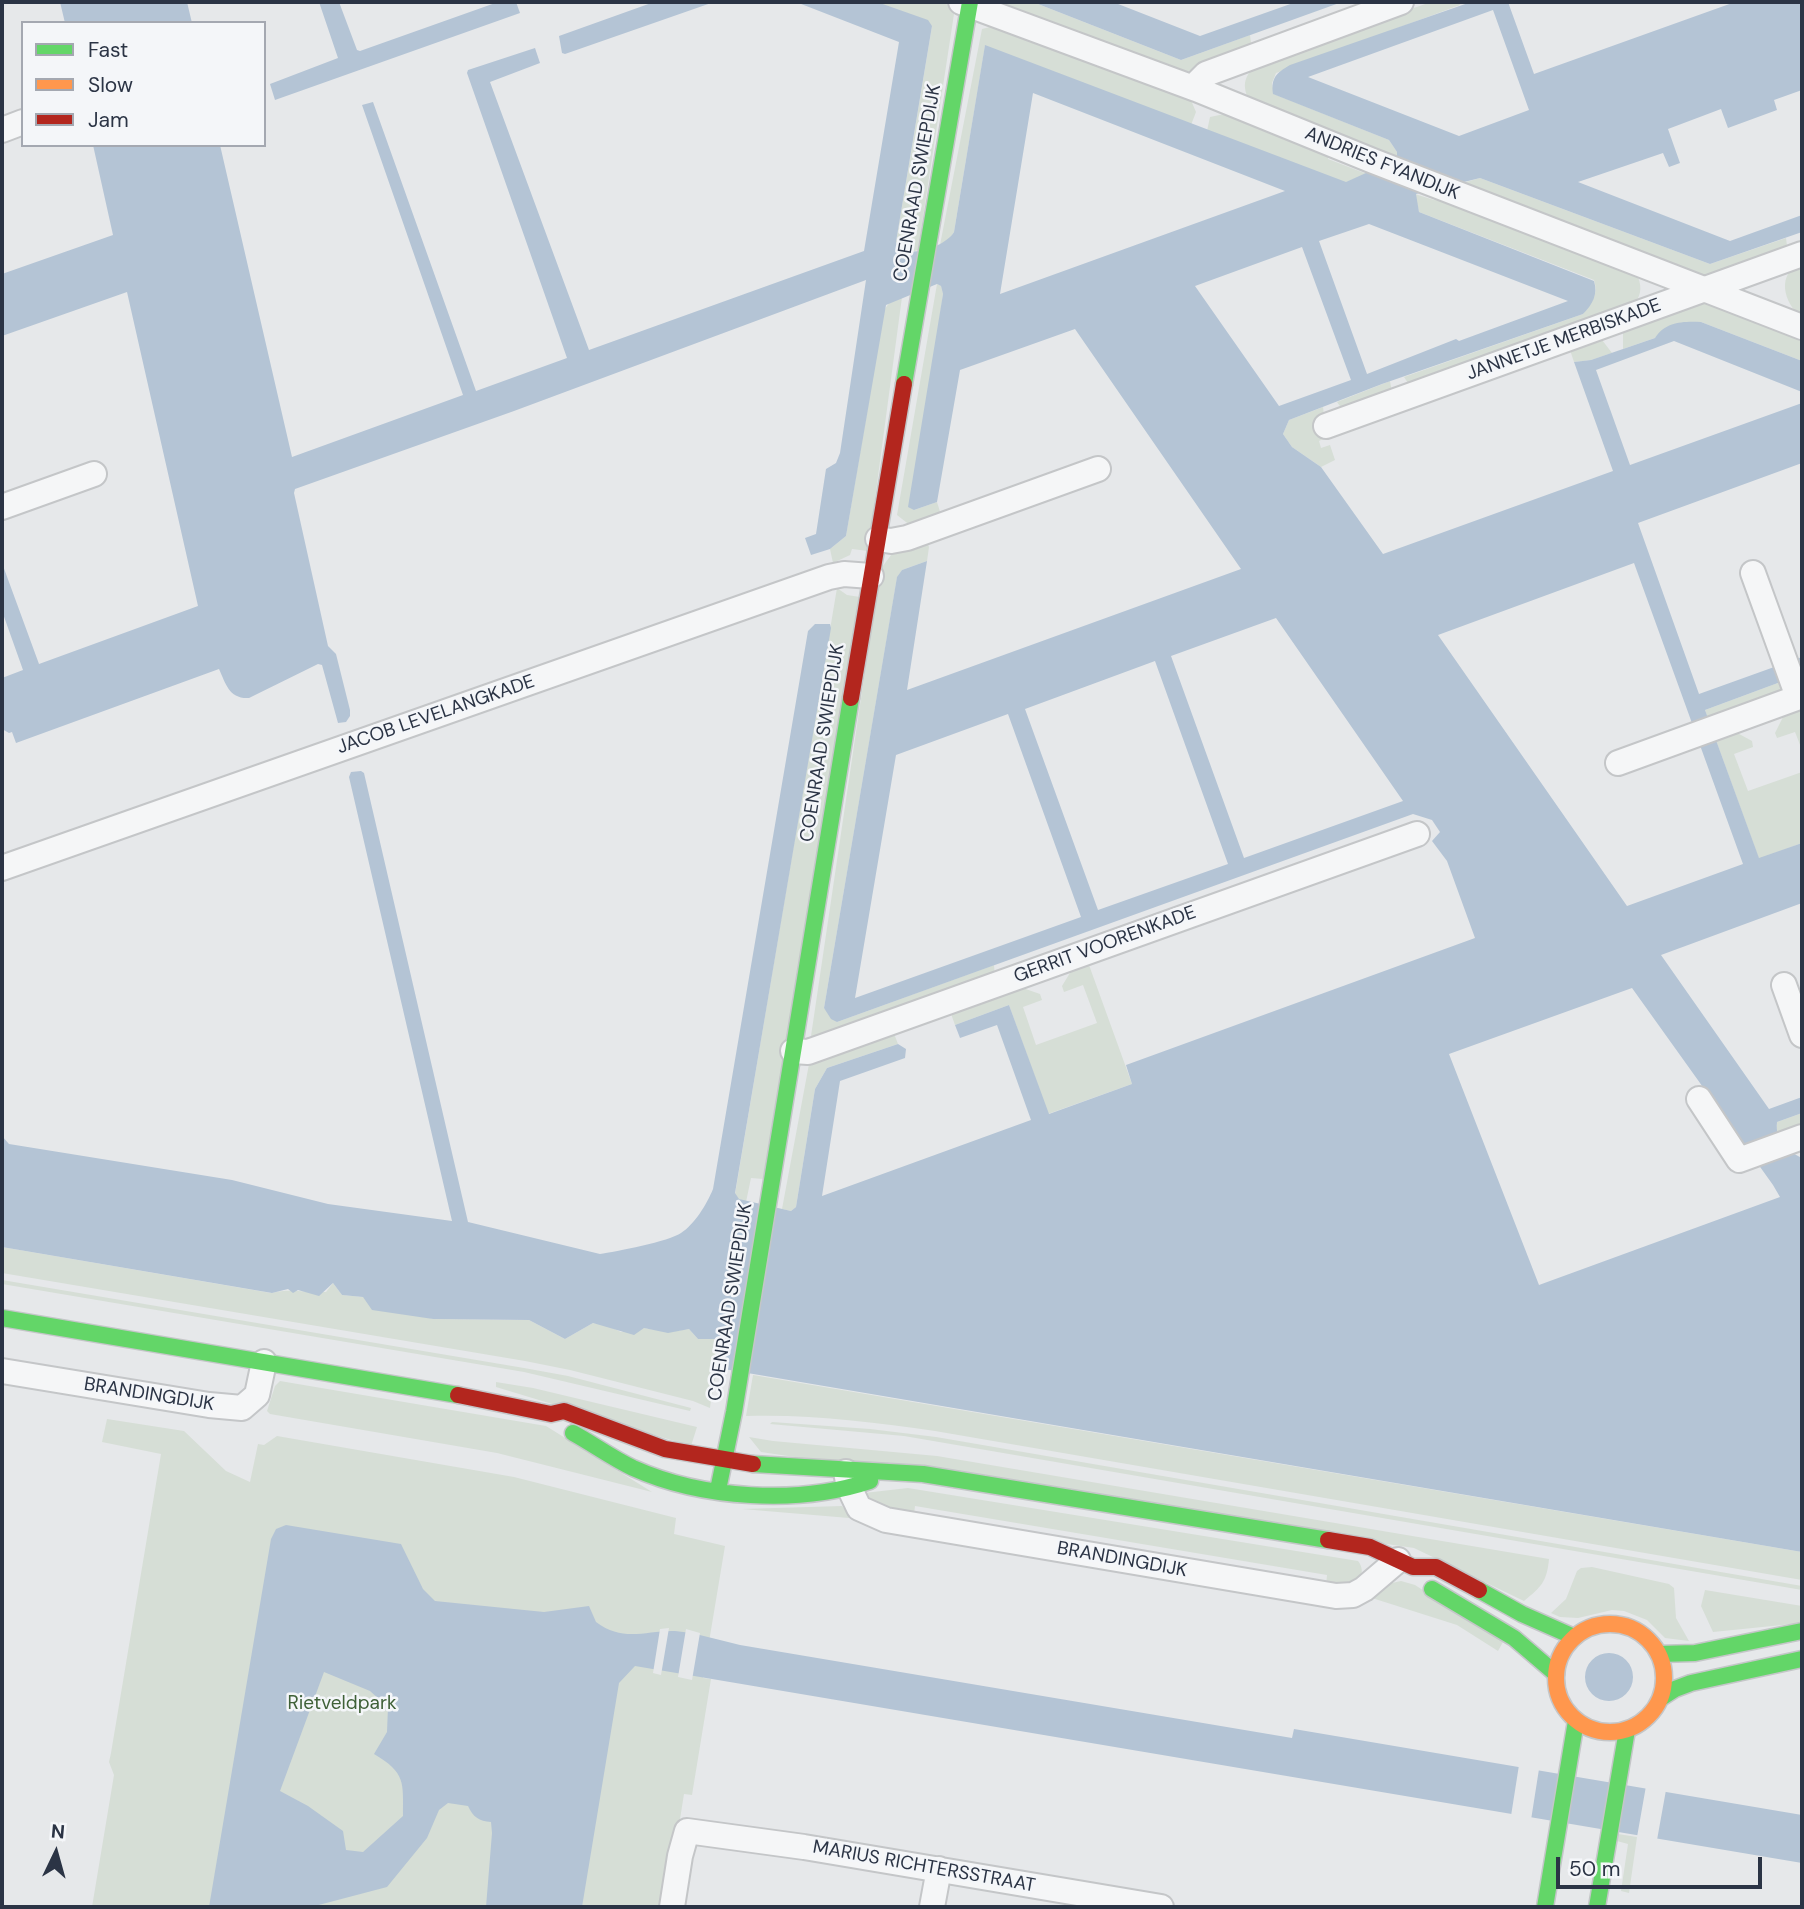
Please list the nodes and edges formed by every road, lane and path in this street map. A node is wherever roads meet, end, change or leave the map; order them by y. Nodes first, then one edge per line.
1 (1401, 2) edge
2 (967, 3) edge
3 (1196, 89) junction
4 (21, 123) edge
5 (2, 130) edge
6 (1802, 254) edge
7 (1703, 290) junction
8 (1802, 327) edge
9 (1326, 426) dead end
10 (1098, 469) dead end
11 (94, 474) dead end
12 (2, 507) edge
13 (878, 540) junction
14 (1753, 573) dead end
15 (871, 576) junction
16 (1798, 693) edge
17 (1618, 763) dead end
18 (1417, 834) dead end
19 (2, 868) edge
20 (1784, 985) dead end
21 (1802, 1035) edge
22 (793, 1051) junction
23 (1699, 1099) dead end
24 (1797, 1139) edge
25 (2, 1318) edge
26 (264, 1362) junction
27 (2, 1371) edge
28 (551, 1414) junction
29 (724, 1460) junction
30 (847, 1478) junction
31 (718, 1490) junction
32 (1406, 1564) junction
33 (1802, 1631) edge
34 (1574, 1637) junction
35 (1659, 1654) junction
36 (1795, 1666) edge
37 (1556, 1674) junction
38 (1661, 1698) junction
39 (1576, 1721) junction
40 (1627, 1730) junction
41 (939, 1869) junction
42 (672, 1907) edge
43 (932, 1907) edge
44 (1161, 1907) edge
45 (1545, 1907) edge
46 (1597, 1907) edge

1 - 3 street
2 - 3 street, ANDRIES FYANDIJK
2 - 13 street, COENRAAD SWIEPDIJK
3 - 7 street, ANDRIES FYANDIJK
4 - 5 street
6 - 7 street, JANNETJE MERBISKADE
7 - 8 street, ANDRIES FYANDIJK
7 - 9 street, JANNETJE MERBISKADE
10 - 13 street
11 - 12 street
13 - 15 street, COENRAAD SWIEPDIJK
14 - 16 street
15 - 19 street, JACOB LEVELANGKADE
15 - 22 street, COENRAAD SWIEPDIJK
16 - 17 street
18 - 22 street, GERRIT VOORENKADE
20 - 21 street
22 - 29 street, COENRAAD SWIEPDIJK
23 - 24 street
25 - 26 street
26 - 27 street, BRANDINGDIJK
26 - 28 street
28 - 29 street
28 - 31 street
29 - 30 street
29 - 31 street, COENRAAD SWIEPDIJK
30 - 31 street
30 - 32 street
30 - 32 street, BRANDINGDIJK
32 - 34 street
32 - 37 street
33 - 35 street
34 - 35 street
34 - 37 street
35 - 38 street
36 - 38 street
37 - 39 street
38 - 40 street
39 - 40 street
39 - 45 street
40 - 46 street
41 - 42 street, MARIUS RICHTERSSTRAAT
41 - 43 street
41 - 44 street, MARIUS RICHTERSSTRAAT

